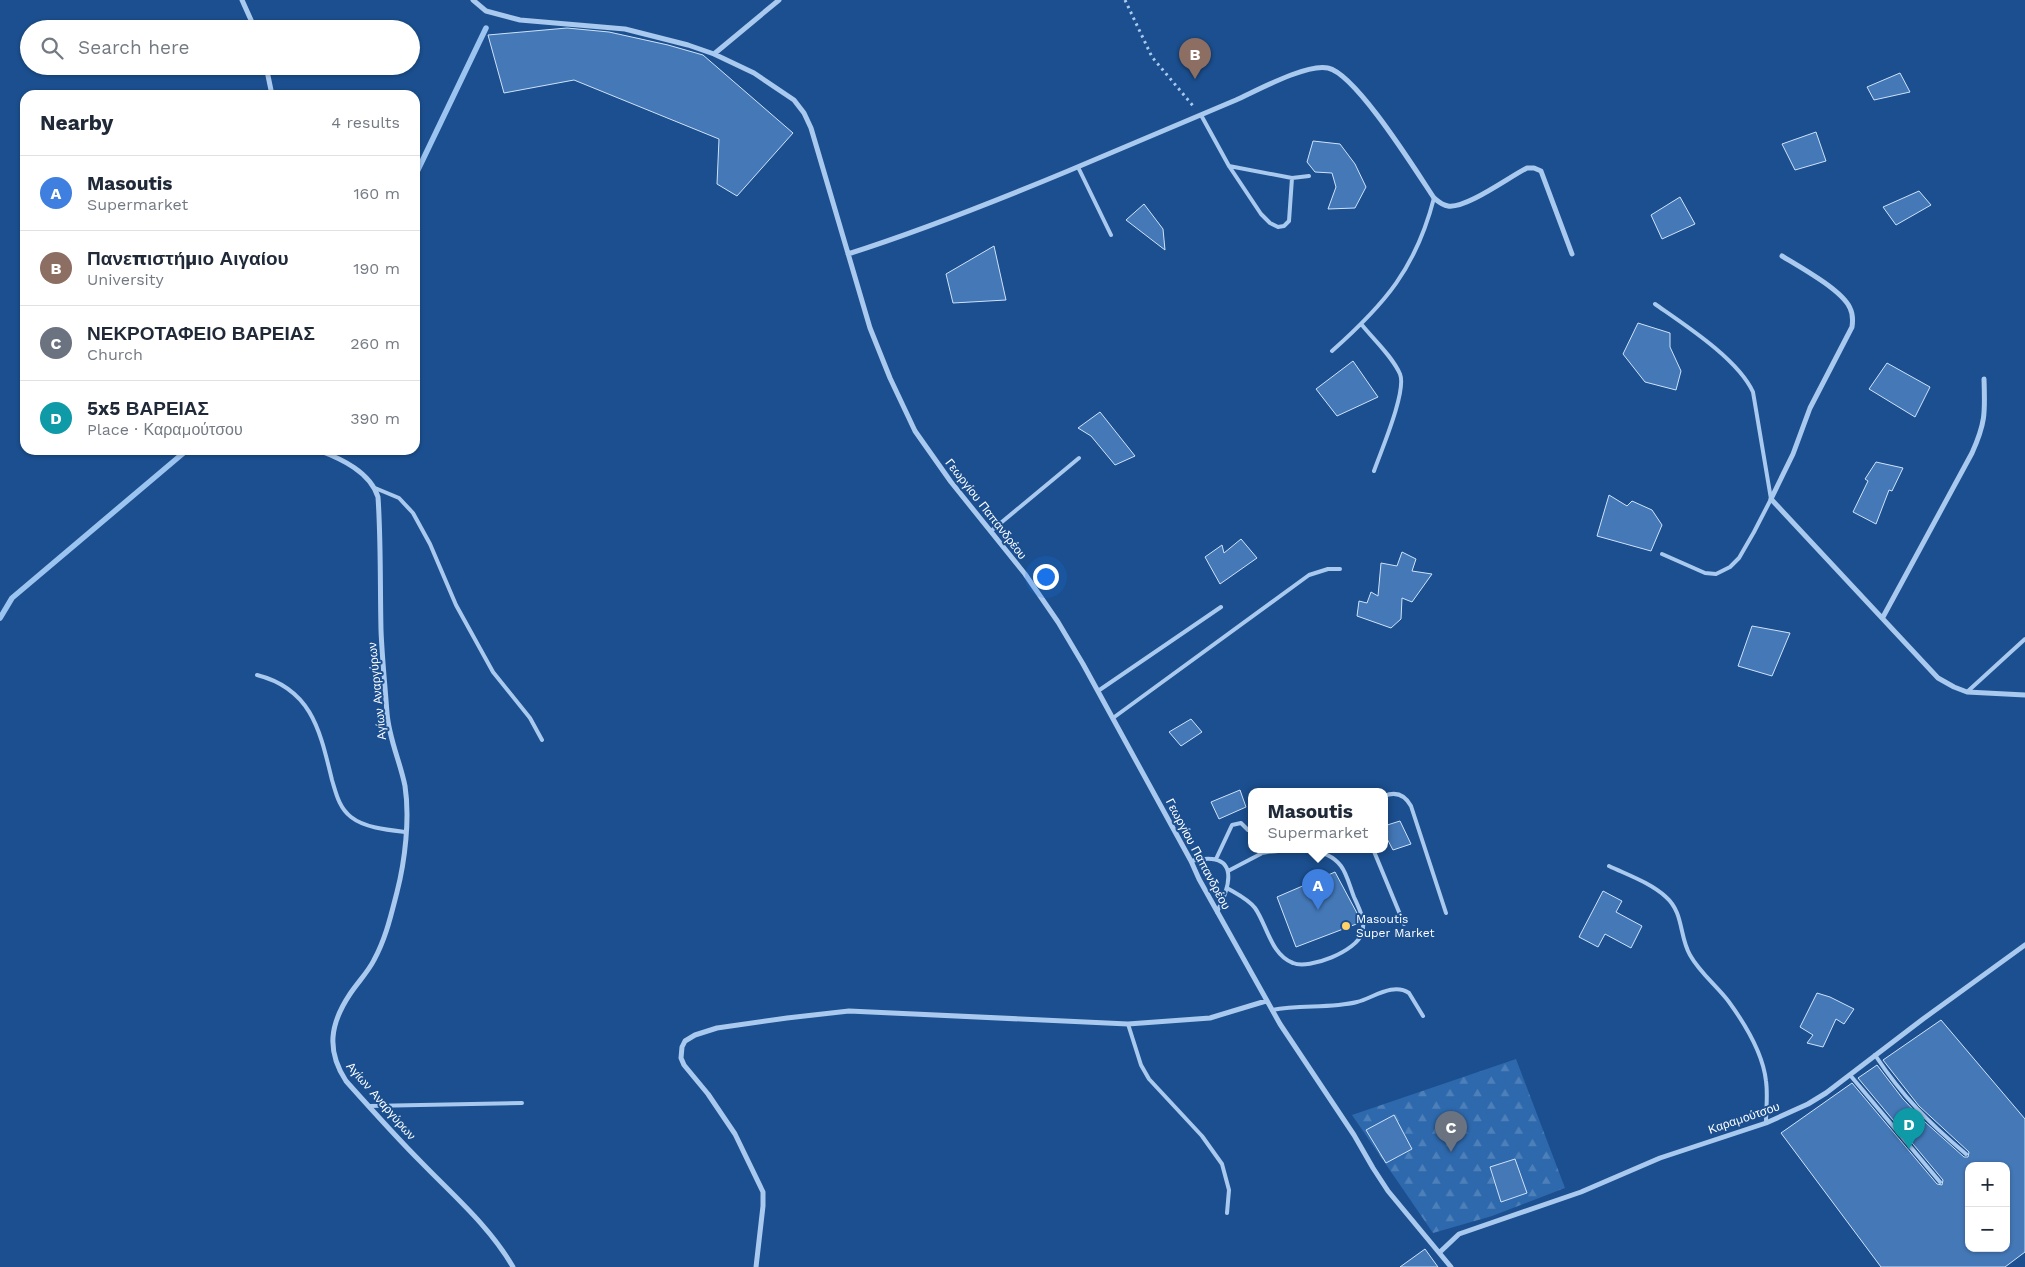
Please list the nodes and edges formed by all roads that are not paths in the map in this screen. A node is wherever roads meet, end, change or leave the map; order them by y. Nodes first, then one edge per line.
1 (242, 0) edge
2 (473, 0) edge
3 (779, 0) edge
4 (252, 20) edge
5 (714, 54) junction
6 (268, 75) edge
7 (271, 90) edge
8 (1201, 115) junction
9 (1078, 166) junction
10 (1229, 166) junction
11 (1309, 176) dead end
12 (1292, 178) junction
13 (1434, 198) junction
14 (1111, 234) dead end
15 (848, 254) junction
16 (1572, 254) dead end
17 (1782, 256) dead end
18 (1655, 304) dead end
19 (1362, 325) junction
20 (1332, 351) dead end
21 (1984, 379) dead end
22 (327, 455) edge
23 (1079, 458) dead end
24 (1374, 471) dead end
25 (375, 488) junction
26 (1771, 500) junction
27 (991, 531) junction
28 (1662, 554) dead end
29 (1340, 569) dead end
30 (1221, 606) dead end
31 (1882, 617) junction
32 (2025, 639) edge
33 (257, 675) dead end
34 (1098, 691) junction
35 (1967, 692) junction
36 (2025, 695) edge
37 (1113, 718) junction
38 (542, 740) dead end
39 (1388, 795) edge
40 (1248, 830) dead end
41 (406, 832) junction
42 (1261, 853) edge
43 (1320, 853) edge
44 (1375, 853) edge
45 (1216, 859) junction
46 (1191, 861) junction
47 (1609, 866) dead end
48 (1228, 871) junction
49 (1227, 888) junction
50 (1217, 912) junction
51 (1446, 914) dead end
52 (1404, 924) dead end
53 (2025, 946) edge
54 (1266, 1001) junction
55 (1272, 1010) junction
56 (1423, 1016) dead end
57 (1128, 1024) junction
58 (1875, 1056) junction
59 (1850, 1075) junction
60 (522, 1103) dead end
61 (369, 1106) junction
62 (1766, 1123) junction
63 (1966, 1154) dead end
64 (1940, 1182) dead end
65 (1227, 1213) dead end
66 (1440, 1252) junction
67 (512, 1267) edge
68 (756, 1267) edge
69 (1451, 1267) edge

1 - 4 street
2 - 5 street, Γεωργίου Παπανδρέου
3 - 5 street
5 - 15 street, Γεωργίου Παπανδρέου
6 - 7 street
8 - 9 street
8 - 10 lane
8 - 13 street
9 - 14 lane
9 - 15 street
10 - 12 lane
10 - 12 lane
11 - 12 lane
13 - 16 street
13 - 19 lane
15 - 27 street, Γεωργίου Παπανδρέου
17 - 26 street
18 - 26 lane
19 - 20 lane
19 - 24 lane
21 - 31 street
22 - 25 street
23 - 27 lane
25 - 38 lane
25 - 41 street, Αγίων Αναργύρων
26 - 28 lane
26 - 31 street
27 - 34 street, Γεωργίου Παπανδρέου
29 - 37 lane
30 - 34 lane
31 - 35 street
32 - 35 lane
33 - 41 lane
34 - 37 street, Γεωργίου Παπανδρέου
35 - 36 street
37 - 46 street, Γεωργίου Παπανδρέου
39 - 51 lane
40 - 45 lane
41 - 61 street, Αγίων Αναργύρων
42 - 48 lane
43 - 49 lane
44 - 52 lane
45 - 46 lane
45 - 48 lane
46 - 50 street, Γεωργίου Παπανδρέου
47 - 62 lane
48 - 49 lane
49 - 50 lane
50 - 54 street, Γεωργίου Παπανδρέου
53 - 58 street, Καραμούτσου
54 - 55 street, Γεωργίου Παπανδρέου
54 - 57 street
55 - 56 lane
55 - 66 street, Γεωργίου Παπανδρέου
57 - 65 lane
57 - 68 street
58 - 59 street, Καραμούτσου
58 - 63 lane
59 - 62 street, Καραμούτσου
59 - 64 lane
60 - 61 lane
61 - 67 street, Αγίων Αναργύρων
62 - 66 street, Καραμούτσου
66 - 69 street, Γεωργίου Παπανδρέου

